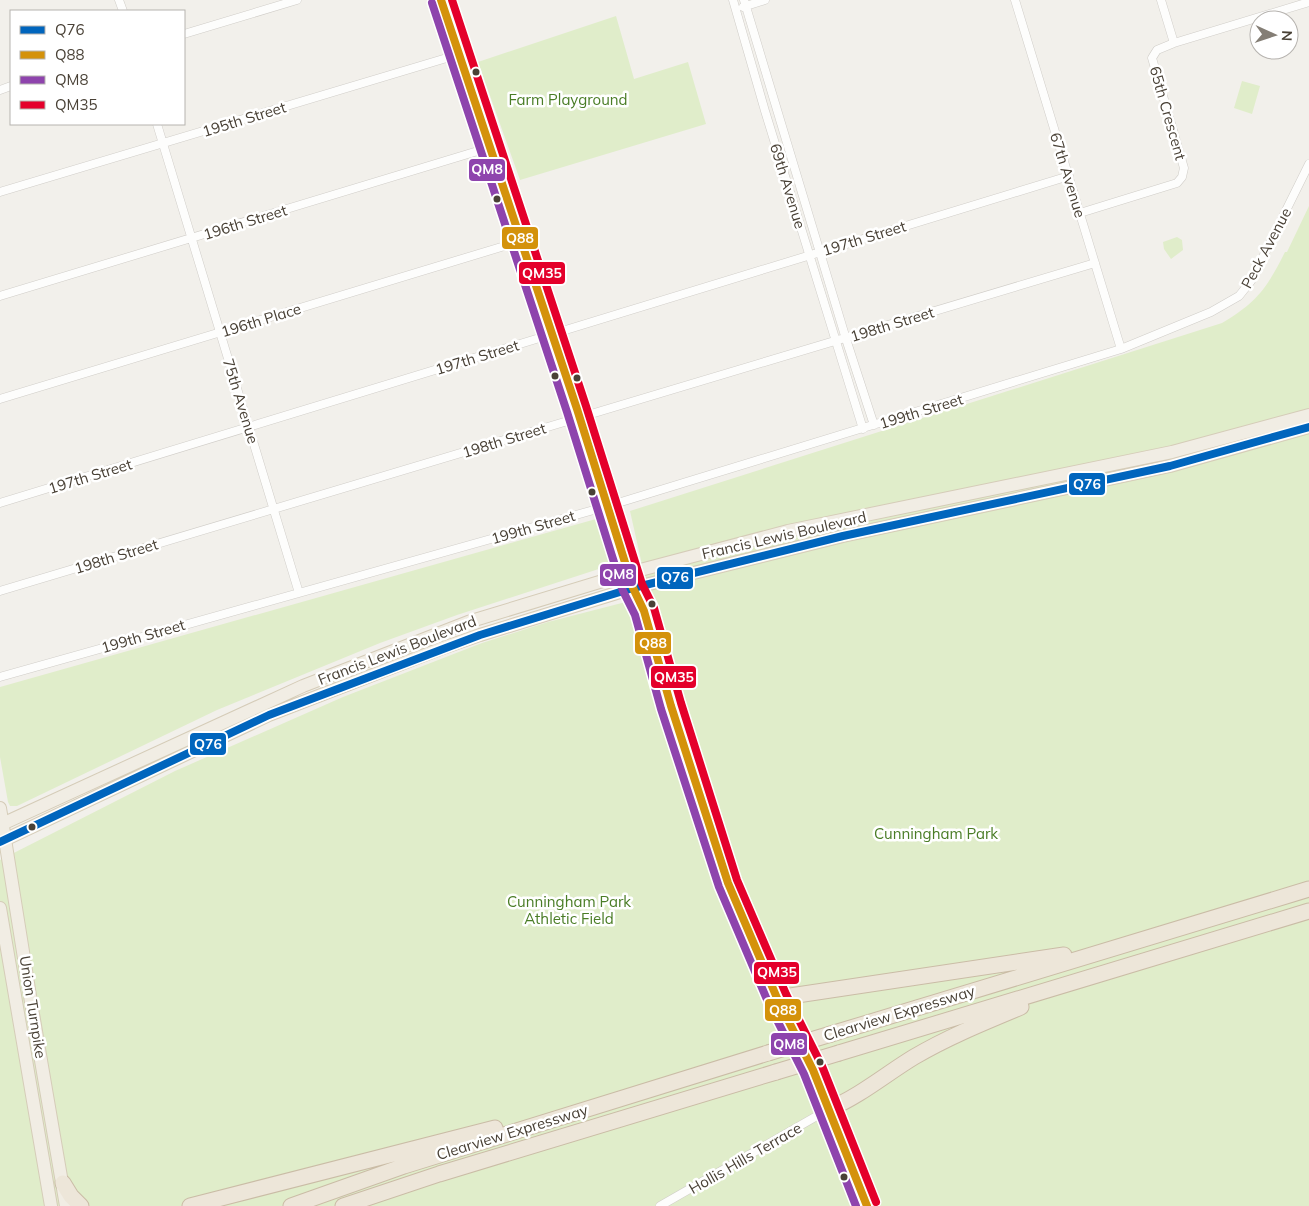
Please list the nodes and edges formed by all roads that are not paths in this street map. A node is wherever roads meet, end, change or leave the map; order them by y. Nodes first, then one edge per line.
1 (297, 0) edge
2 (441, 0) edge
3 (733, 0) edge
4 (765, 0) edge
5 (1015, 0) edge
6 (1161, 0) edge
7 (1309, 2) edge
8 (745, 3) edge
9 (736, 9) junction
10 (185, 34) edge
11 (1174, 43) junction
12 (460, 54) junction
13 (157, 125) edge
14 (163, 144) junction
15 (491, 147) junction
16 (1309, 164) edge
17 (1069, 176) junction
18 (0, 192) edge
19 (1080, 213) junction
20 (192, 238) junction
21 (521, 242) junction
22 (820, 252) junction
23 (809, 255) junction
24 (1095, 263) junction
25 (0, 296) edge
26 (220, 333) junction
27 (552, 334) junction
28 (846, 338) junction
29 (837, 341) junction
30 (1121, 349) junction
31 (0, 399) edge
32 (1309, 415) edge
33 (580, 417) junction
34 (874, 425) junction
35 (249, 427) junction
36 (1309, 427) edge
37 (863, 429) junction
38 (0, 503) edge
39 (608, 506) junction
40 (273, 509) junction
41 (629, 573) junction
42 (633, 588) junction
43 (0, 591) edge
44 (299, 592) junction
45 (0, 676) edge
46 (0, 808) edge
47 (2, 824) edge
48 (3, 841) edge
49 (1309, 889) edge
50 (0, 908) edge
51 (1309, 911) edge
52 (1309, 922) edge
53 (1203, 943) junction
54 (1127, 944) junction
55 (1107, 972) junction
56 (777, 998) junction
57 (637, 1093) junction
58 (829, 1109) junction
59 (505, 1154) junction
60 (62, 1182) junction
61 (51, 1206) edge
62 (66, 1206) edge
63 (81, 1206) edge
64 (190, 1206) edge
65 (291, 1206) edge
66 (343, 1206) edge
67 (373, 1206) edge
68 (660, 1206) edge
69 (867, 1206) edge

1 - 10 street
2 - 12 street
3 - 9 street, 69th Avenue
4 - 8 street
5 - 17 street, 67th Avenue
6 - 11 street
7 - 11 street, 65th Crescent
8 - 9 street
8 - 22 street, 69th Avenue
9 - 23 street, 69th Avenue
11 - 19 street, 65th Crescent
12 - 14 street, 195th Street
12 - 15 street
13 - 14 street, 75th Avenue
14 - 18 street, 195th Street
14 - 20 street, 75th Avenue
15 - 20 street, 196th Street
15 - 21 street
16 - 30 street, Peck Avenue
17 - 19 street, 67th Avenue
17 - 22 street, 197th Street
19 - 24 street, 67th Avenue
20 - 25 street, 196th Street
20 - 26 street, 75th Avenue
21 - 26 street, 196th Place
21 - 27 street
22 - 23 street, 197th Street
22 - 28 street, 69th Avenue
23 - 27 street, 197th Street
23 - 29 street, 69th Avenue
24 - 28 street, 198th Street
24 - 30 street, 67th Avenue
26 - 31 street, 196th Place
26 - 35 street, 75th Avenue
27 - 33 street
27 - 35 street, 197th Street
28 - 29 street, 198th Street
28 - 34 street, 69th Avenue
29 - 33 street, 198th Street
29 - 37 street, 69th Avenue
30 - 34 street, 199th Street
32 - 41 main road, Francis Lewis Boulevard
33 - 39 street
33 - 40 street, 198th Street
34 - 37 street, 199th Street
35 - 38 street, 197th Street
35 - 40 street, 75th Avenue
36 - 42 main road, Francis Lewis Boulevard
37 - 39 street, 199th Street
39 - 41 street
39 - 44 street, 199th Street
40 - 43 street, 198th Street
40 - 44 street, 75th Avenue
41 - 42 street
41 - 47 main road, Francis Lewis Boulevard
42 - 48 main road, Francis Lewis Boulevard
42 - 56 street
44 - 45 street, 199th Street
46 - 47 main road, Union Turnpike
47 - 48 main road, Union Turnpike
48 - 60 main road, Union Turnpike
49 - 54 highway, Clearview Expressway
50 - 61 main road, Union Turnpike
51 - 53 highway, Clearview Expressway
52 - 53 highway
53 - 55 highway, Clearview Expressway
54 - 56 highway
54 - 57 highway, Clearview Expressway, bridge
55 - 58 highway
55 - 59 highway, Clearview Expressway, bridge
56 - 58 street
57 - 64 highway
57 - 65 highway, Clearview Expressway
58 - 68 street, Hollis Hills Terrace
58 - 69 street
59 - 66 highway, Clearview Expressway
59 - 67 highway
60 - 62 main road, Union Turnpike
60 - 63 highway

